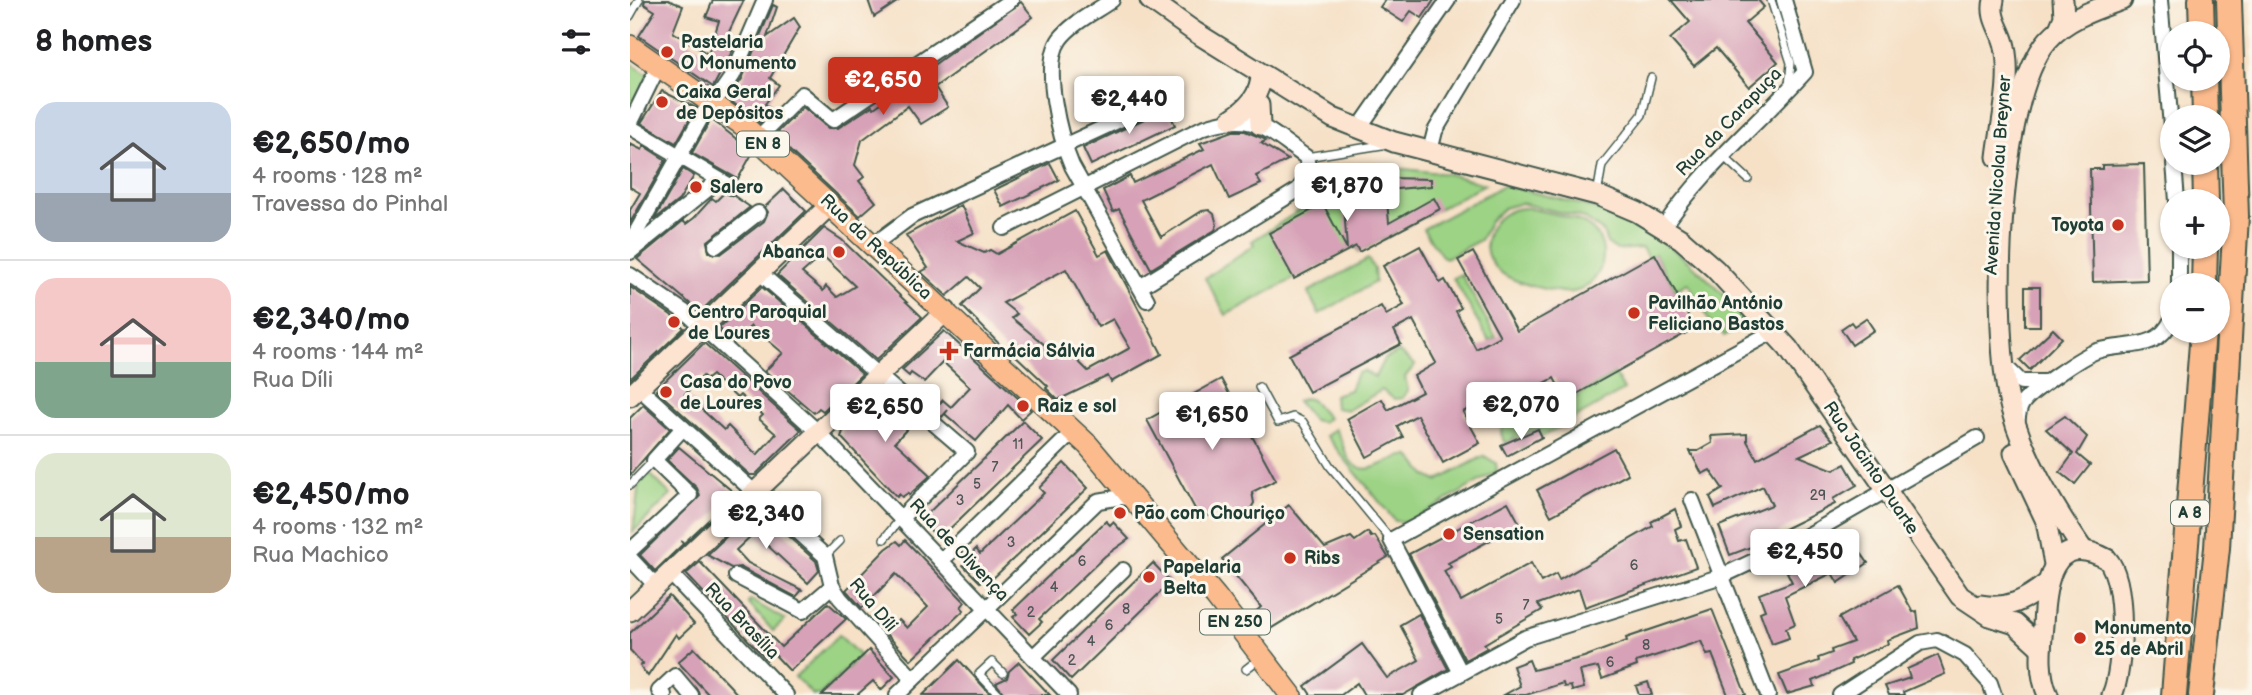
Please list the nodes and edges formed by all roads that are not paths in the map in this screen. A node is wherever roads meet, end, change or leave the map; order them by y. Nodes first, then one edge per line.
1 (639, 0) edge
2 (765, 0) edge
3 (1012, 0) edge
4 (1112, 0) edge
5 (1447, 0) edge
6 (1513, 0) edge
7 (1772, 0) edge
8 (1784, 0) edge
9 (1994, 0) edge
10 (2063, 0) edge
11 (2122, 0) edge
12 (2160, 0) edge
13 (2201, 0) edge
14 (2229, 0) edge
15 (1149, 1) edge
16 (630, 16) edge
17 (2202, 21) edge
18 (1997, 28) junction
19 (2054, 34) junction
20 (630, 46) edge
21 (659, 65) junction
22 (1651, 78) dead end
23 (1788, 90) junction
24 (1260, 98) junction
25 (1165, 99) dead end
26 (711, 103) junction
27 (2169, 105) edge
28 (1333, 118) junction
29 (1231, 119) joint
30 (630, 126) edge
31 (1359, 128) junction
32 (757, 139) junction
33 (1394, 142) junction
34 (1064, 146) junction
35 (1430, 152) junction
36 (1722, 154) junction
37 (1306, 157) junction
38 (680, 158) junction
39 (1748, 179) dead end
40 (1084, 188) junction
41 (1597, 195) junction
42 (830, 205) junction
43 (758, 213) dead end
44 (1004, 228) dead end
45 (1663, 228) junction
46 (630, 243) edge
47 (873, 244) junction
48 (716, 246) dead end
49 (630, 252) edge
50 (760, 273) junction
51 (630, 275) edge
52 (946, 311) junction
53 (703, 328) junction
54 (1774, 331) junction
55 (2160, 335) edge
56 (2202, 343) edge
57 (2003, 364) junction
58 (880, 375) junction
59 (2047, 382) junction
60 (1259, 387) dead end
61 (634, 392) edge
62 (2017, 427) junction
63 (683, 428) junction
64 (1074, 431) junction
65 (820, 434) junction
66 (1977, 438) dead end
67 (654, 460) junction
68 (1107, 465) junction
69 (630, 485) edge
70 (1886, 492) junction
71 (754, 493) junction
72 (1137, 500) junction
73 (1692, 500) dead end
74 (1098, 501) junction
75 (902, 517) junction
76 (884, 539) dead end
77 (1391, 540) junction
78 (840, 541) dead end
79 (2083, 550) junction
80 (630, 551) edge
81 (825, 556) junction
82 (630, 558) edge
83 (941, 561) junction
84 (2054, 564) junction
85 (1123, 570) dead end
86 (736, 576) dead end
87 (1722, 576) junction
88 (663, 580) junction
89 (2046, 584) junction
90 (832, 586) junction
91 (1970, 603) junction
92 (987, 608) junction
93 (630, 611) edge
94 (2041, 648) junction
95 (1033, 657) junction
96 (1003, 673) dead end
97 (1461, 673) junction
98 (2041, 675) junction
99 (913, 679) junction
100 (780, 693) edge
101 (664, 695) edge
102 (691, 695) edge
103 (897, 695) edge
104 (999, 695) edge
105 (1069, 695) edge
106 (1291, 695) edge
107 (1420, 695) edge
108 (1768, 695) edge
109 (1840, 695) edge
110 (1994, 695) edge
111 (2030, 695) edge
112 (2048, 695) edge
113 (2112, 695) edge
114 (2174, 695) edge
115 (2201, 695) edge

1 - 16 lane
2 - 26 street
3 - 32 street
4 - 34 street
5 - 31 street
6 - 35 street
7 - 23 lane
8 - 23 street, Rua da Carapuça
9 - 18 main road, Avenida Nicolau Breyner
10 - 19 main road, Avenida Nicolau Breyner
11 - 19 main road
12 - 27 street
13 - 17 highway
14 - 115 highway, A 8
15 - 24 main road
18 - 19 main road
18 - 84 main road, Avenida Nicolau Breyner
19 - 57 main road, Avenida Nicolau Breyner
20 - 21 main road, Rua da República / EN 8
21 - 26 main road, Rua da República / EN 8
21 - 30 street
22 - 41 lane
23 - 36 street, Rua da Carapuça
24 - 28 main road
24 - 28 main road
24 - 29 main road
24 - 37 street
25 - 34 street
26 - 32 main road, Rua da República / EN 8
26 - 38 street
28 - 31 main road, Rua Jacinto Duarte
29 - 40 street
30 - 38 street
31 - 33 main road, Rua Jacinto Duarte
32 - 42 main road, Rua da República / EN 8
33 - 35 main road, Rua Jacinto Duarte
33 - 37 lane
34 - 40 street
34 - 47 street
35 - 41 main road, Rua Jacinto Duarte
36 - 39 lane
36 - 45 street, Rua da Carapuça
37 - 40 street
38 - 46 street
38 - 49 street
40 - 44 street
41 - 45 main road, Rua Jacinto Duarte
42 - 47 main road, Rua da República / EN 250
42 - 50 main road
43 - 48 street
45 - 54 main road, Rua Jacinto Duarte
47 - 52 main road, Rua da República / EN 250
50 - 53 main road
50 - 58 street
51 - 53 street, Rua de Olivença
52 - 58 main road
52 - 64 main road, Rua da República / EN 250
53 - 61 main road
53 - 65 street, Rua de Olivença
54 - 70 main road, Rua Jacinto Duarte
54 - 77 street
55 - 59 street
56 - 114 highway, A 8
57 - 59 street
57 - 62 main road, Avenida Nicolau Breyner
58 - 65 main road
58 - 75 street
59 - 62 street
60 - 77 lane
61 - 63 street
62 - 79 main road, Avenida Nicolau Breyner
63 - 67 street
63 - 71 street
64 - 68 main road, Rua da República / EN 250
64 - 83 street
65 - 71 main road
65 - 75 street, Rua de Olivença
66 - 70 street
67 - 69 lane
67 - 80 street
68 - 72 main road, Rua da República / EN 250
68 - 74 street
70 - 87 street
70 - 91 main road, Rua Jacinto Duarte
71 - 81 street
71 - 88 main road
72 - 74 street
72 - 106 main road, Rua da República / EN 250
73 - 87 street
74 - 92 street
75 - 76 lane
75 - 83 street, Rua de Olivença
77 - 97 street
78 - 81 lane
79 - 84 main road
79 - 113 main road, Avenida Nicolau Breyner
81 - 90 street, Rua Díli
82 - 88 street, Rua Brasília
83 - 92 street, Rua de Olivença
84 - 89 main road
85 - 95 street
86 - 90 street
87 - 97 street
87 - 108 street
88 - 93 main road
88 - 100 street, Rua Brasília
89 - 91 main road
89 - 94 main road
90 - 99 street, Rua Díli
91 - 94 main road, Rua Jacinto Duarte
92 - 95 street, Rua de Olivença
92 - 99 street
94 - 98 main road
95 - 105 street, Rua de Olivença
96 - 104 lane
97 - 107 street
98 - 111 main road
98 - 112 main road
99 - 103 street
101 - 102 street
109 - 110 street

